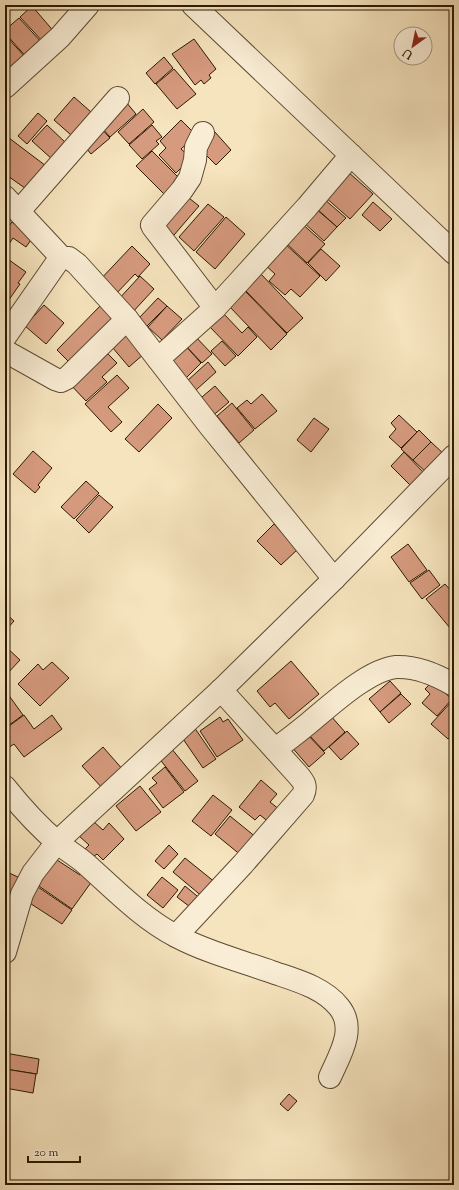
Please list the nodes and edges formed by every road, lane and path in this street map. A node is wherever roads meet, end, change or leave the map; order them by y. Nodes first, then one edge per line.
1 (88, 5) edge
2 (193, 5) edge
3 (5, 87) edge
4 (118, 98) dead end
5 (203, 133) dead end
6 (351, 155) junction
7 (12, 204) edge
8 (454, 253) edge
9 (62, 258) junction
10 (215, 308) junction
11 (127, 319) junction
12 (5, 336) edge
13 (5, 351) edge
14 (158, 359) junction
15 (454, 456) edge
16 (334, 579) junction
17 (454, 686) edge
18 (221, 690) junction
19 (275, 749) junction
20 (5, 787) edge
21 (57, 842) junction
22 (176, 936) junction
23 (5, 952) edge
24 (330, 1077) dead end

1 - 3 street
2 - 6 street
4 - 7 street
5 - 10 street
6 - 8 street
6 - 10 street
7 - 9 street
9 - 11 street
9 - 12 street
10 - 14 street
11 - 13 street
11 - 14 street
14 - 16 street
15 - 16 street
16 - 18 street
17 - 19 street
18 - 19 street
18 - 21 street
19 - 22 street
20 - 21 street
21 - 22 street
21 - 23 street
22 - 24 street

